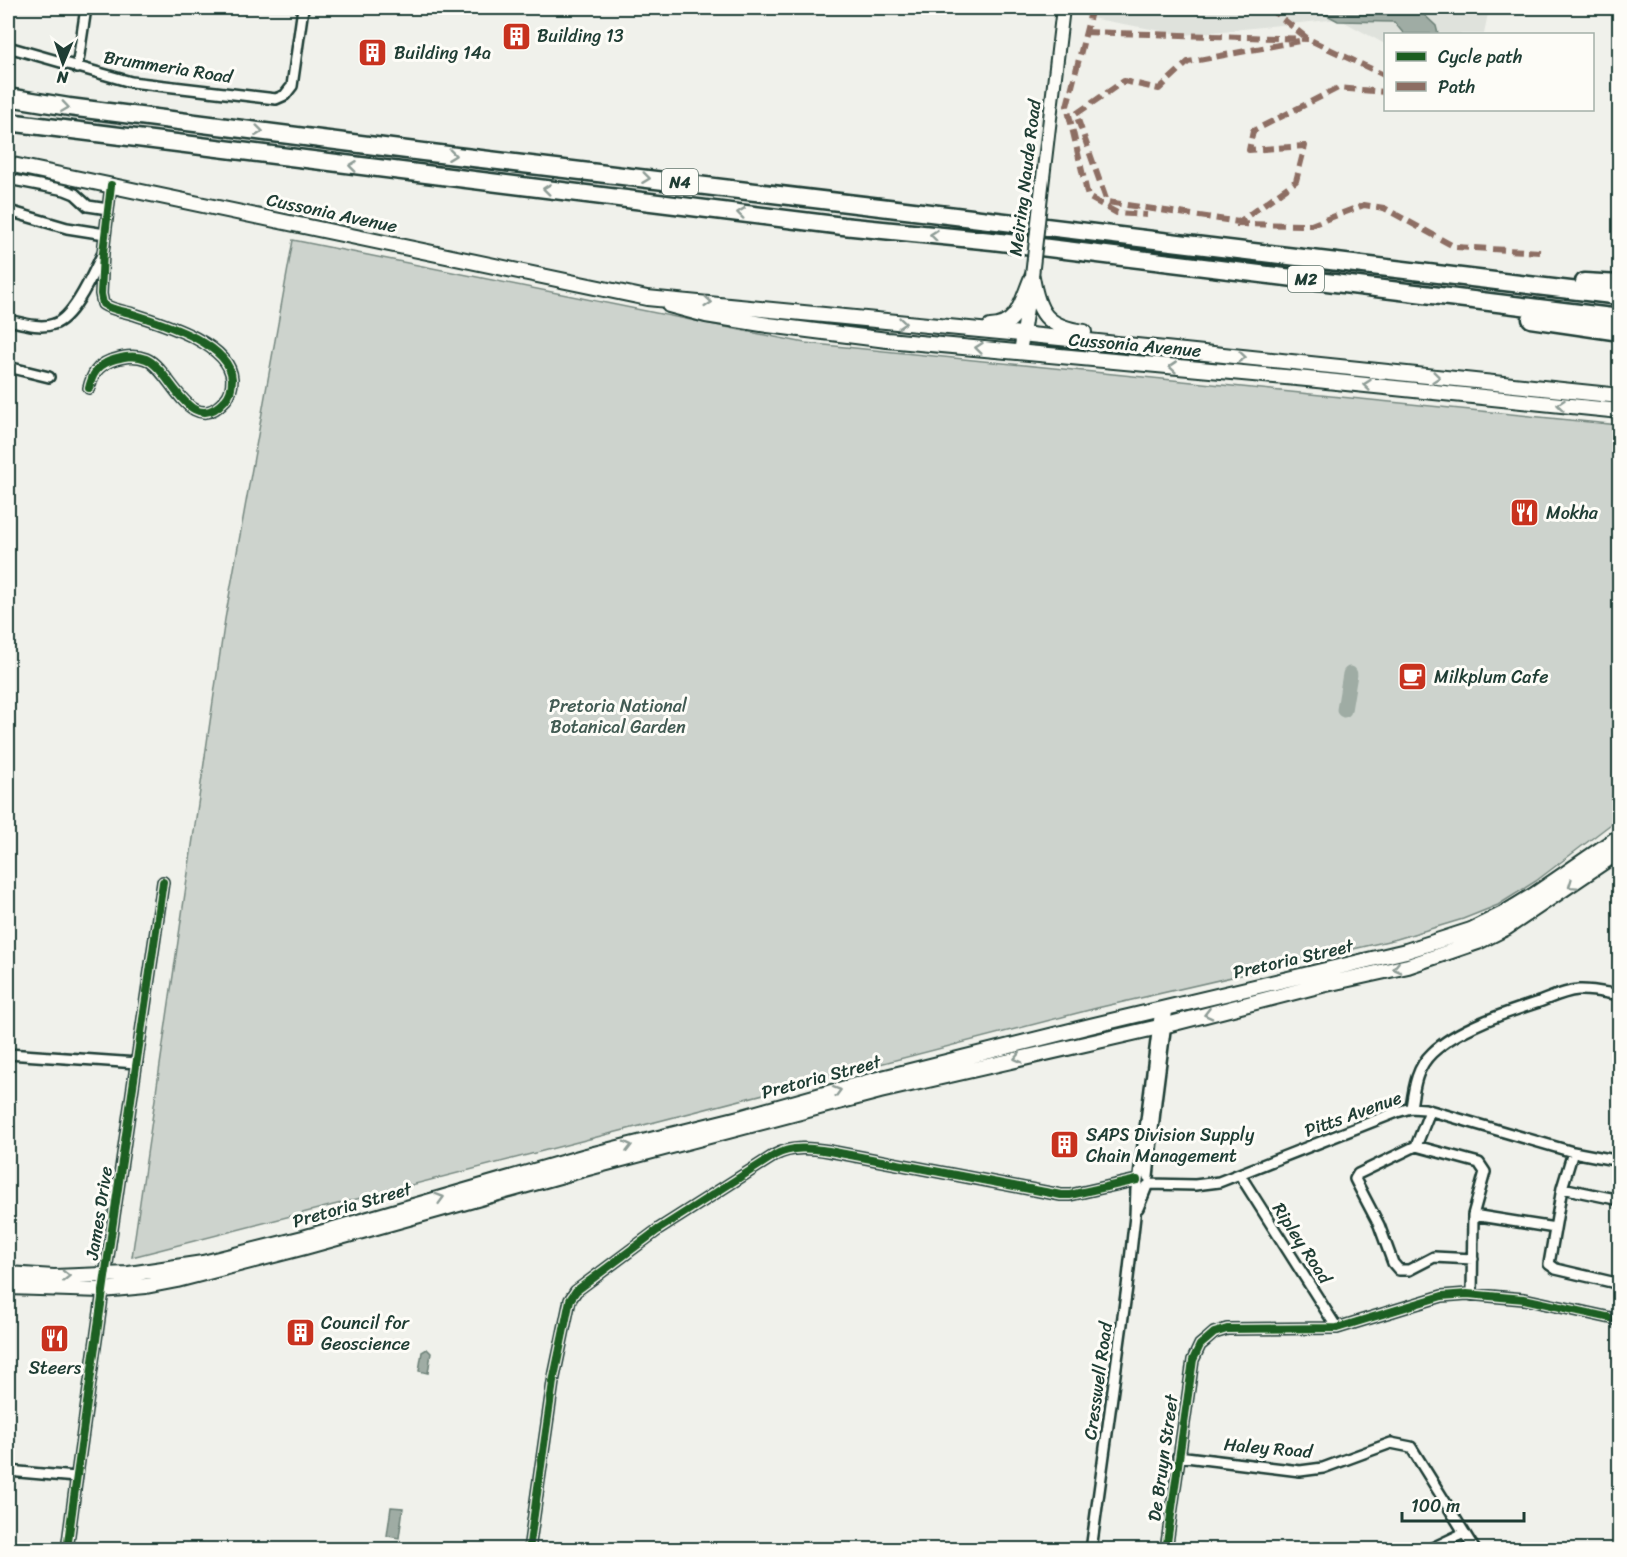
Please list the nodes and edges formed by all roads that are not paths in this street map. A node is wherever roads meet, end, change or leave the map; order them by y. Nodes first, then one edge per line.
1 (86, 8) edge
2 (303, 8) edge
3 (1063, 8) edge
4 (8, 47) edge
5 (77, 68) junction
6 (8, 97) edge
7 (8, 122) edge
8 (8, 164) edge
9 (8, 179) edge
10 (111, 185) junction
11 (108, 209) junction
12 (9, 211) dead end
13 (105, 234) junction
14 (992, 241) junction
15 (103, 253) junction
16 (1352, 264) junction
17 (1032, 276) junction
18 (1620, 284) edge
19 (1620, 296) edge
20 (650, 298) junction
21 (1620, 318) edge
22 (8, 320) edge
23 (958, 327) junction
24 (1620, 332) edge
25 (1022, 334) junction
26 (1145, 347) junction
27 (1020, 353) junction
28 (8, 367) edge
29 (49, 377) dead end
30 (89, 388) dead end
31 (1620, 396) edge
32 (1620, 411) edge
33 (1620, 836) edge
34 (1620, 851) edge
35 (162, 882) dead end
36 (1620, 995) edge
37 (1164, 1008) junction
38 (1162, 1026) junction
39 (8, 1054) edge
40 (137, 1063) junction
41 (1411, 1108) junction
42 (1430, 1111) junction
43 (1416, 1146) junction
44 (1573, 1152) junction
45 (1620, 1161) edge
46 (1240, 1175) junction
47 (1144, 1181) junction
48 (1562, 1188) junction
49 (1620, 1200) edge
50 (1473, 1215) junction
51 (1555, 1228) junction
52 (1473, 1259) junction
53 (8, 1274) edge
54 (104, 1275) junction
55 (1620, 1284) edge
56 (8, 1287) edge
57 (102, 1290) junction
58 (1472, 1295) junction
59 (1620, 1320) edge
60 (1337, 1328) junction
61 (1178, 1456) junction
62 (8, 1471) edge
63 (76, 1477) junction
64 (1464, 1533) junction
65 (67, 1550) edge
66 (530, 1550) edge
67 (1092, 1550) edge
68 (1166, 1550) edge
69 (1428, 1550) edge
70 (1474, 1550) edge

1 - 5 street
2 - 5 street, Brummeria Road
3 - 17 street, Meiring Naude Road, bridge
4 - 5 street, Brummeria Road
6 -> 16 highway, N4
14 -> 7 highway, N4
8 - 10 main road, Cussonia Avenue
9 - 11 street
10 - 11 street
10 - 20 main road, Cussonia Avenue
11 - 13 street
12 - 13 street
13 - 15 street
14 - 21 highway, M2
14 - 24 highway
15 - 22 street
15 - 30 street
16 - 18 highway
16 - 19 highway
17 - 23 main road
17 - 25 street, Meiring Naude Road
17 - 26 main road
20 -> 23 main road, Cussonia Avenue
27 -> 20 main road, Cussonia Avenue
23 - 25 main road, Cussonia Avenue
25 - 26 main road, Cussonia Avenue
25 - 27 street, Meiring Naude Road
26 -> 31 main road, Cussonia Avenue
32 -> 27 main road, Cussonia Avenue
28 - 29 street
33 - 37 main road, Pretoria Street
34 -> 38 main road, Pretoria Street
35 - 40 street, James Drive
36 - 41 street
37 - 38 street, Cresswell Road
54 -> 37 main road, Pretoria Street
38 - 47 street, Cresswell Road
38 -> 57 main road, Pretoria Street
39 - 40 street
40 - 54 street, James Drive
41 - 42 street, Pitts Avenue
41 - 46 street, Pitts Avenue
42 - 43 street
42 - 44 street, Pitts Avenue
43 - 50 street
43 - 52 street
44 - 45 street, Pitts Avenue
44 - 48 street
46 - 47 street, Pitts Avenue
46 - 60 street, Ripley Road
47 - 66 street
47 - 67 street, Cresswell Road
48 - 49 street
48 - 51 street
50 - 51 street
50 - 52 street
51 - 55 street
52 - 58 street
53 -> 54 main road, Pretoria Street
54 - 57 street, James Drive
56 - 57 main road, Pretoria Street
57 - 63 street, James Drive
58 - 59 street, De Bruyn Street
58 - 60 street, De Bruyn Street
60 - 61 street, De Bruyn Street
61 - 64 street, Haley Road
61 - 68 street, De Bruyn Street
62 - 63 street
63 - 65 street, James Drive
64 - 69 street
64 - 70 street

